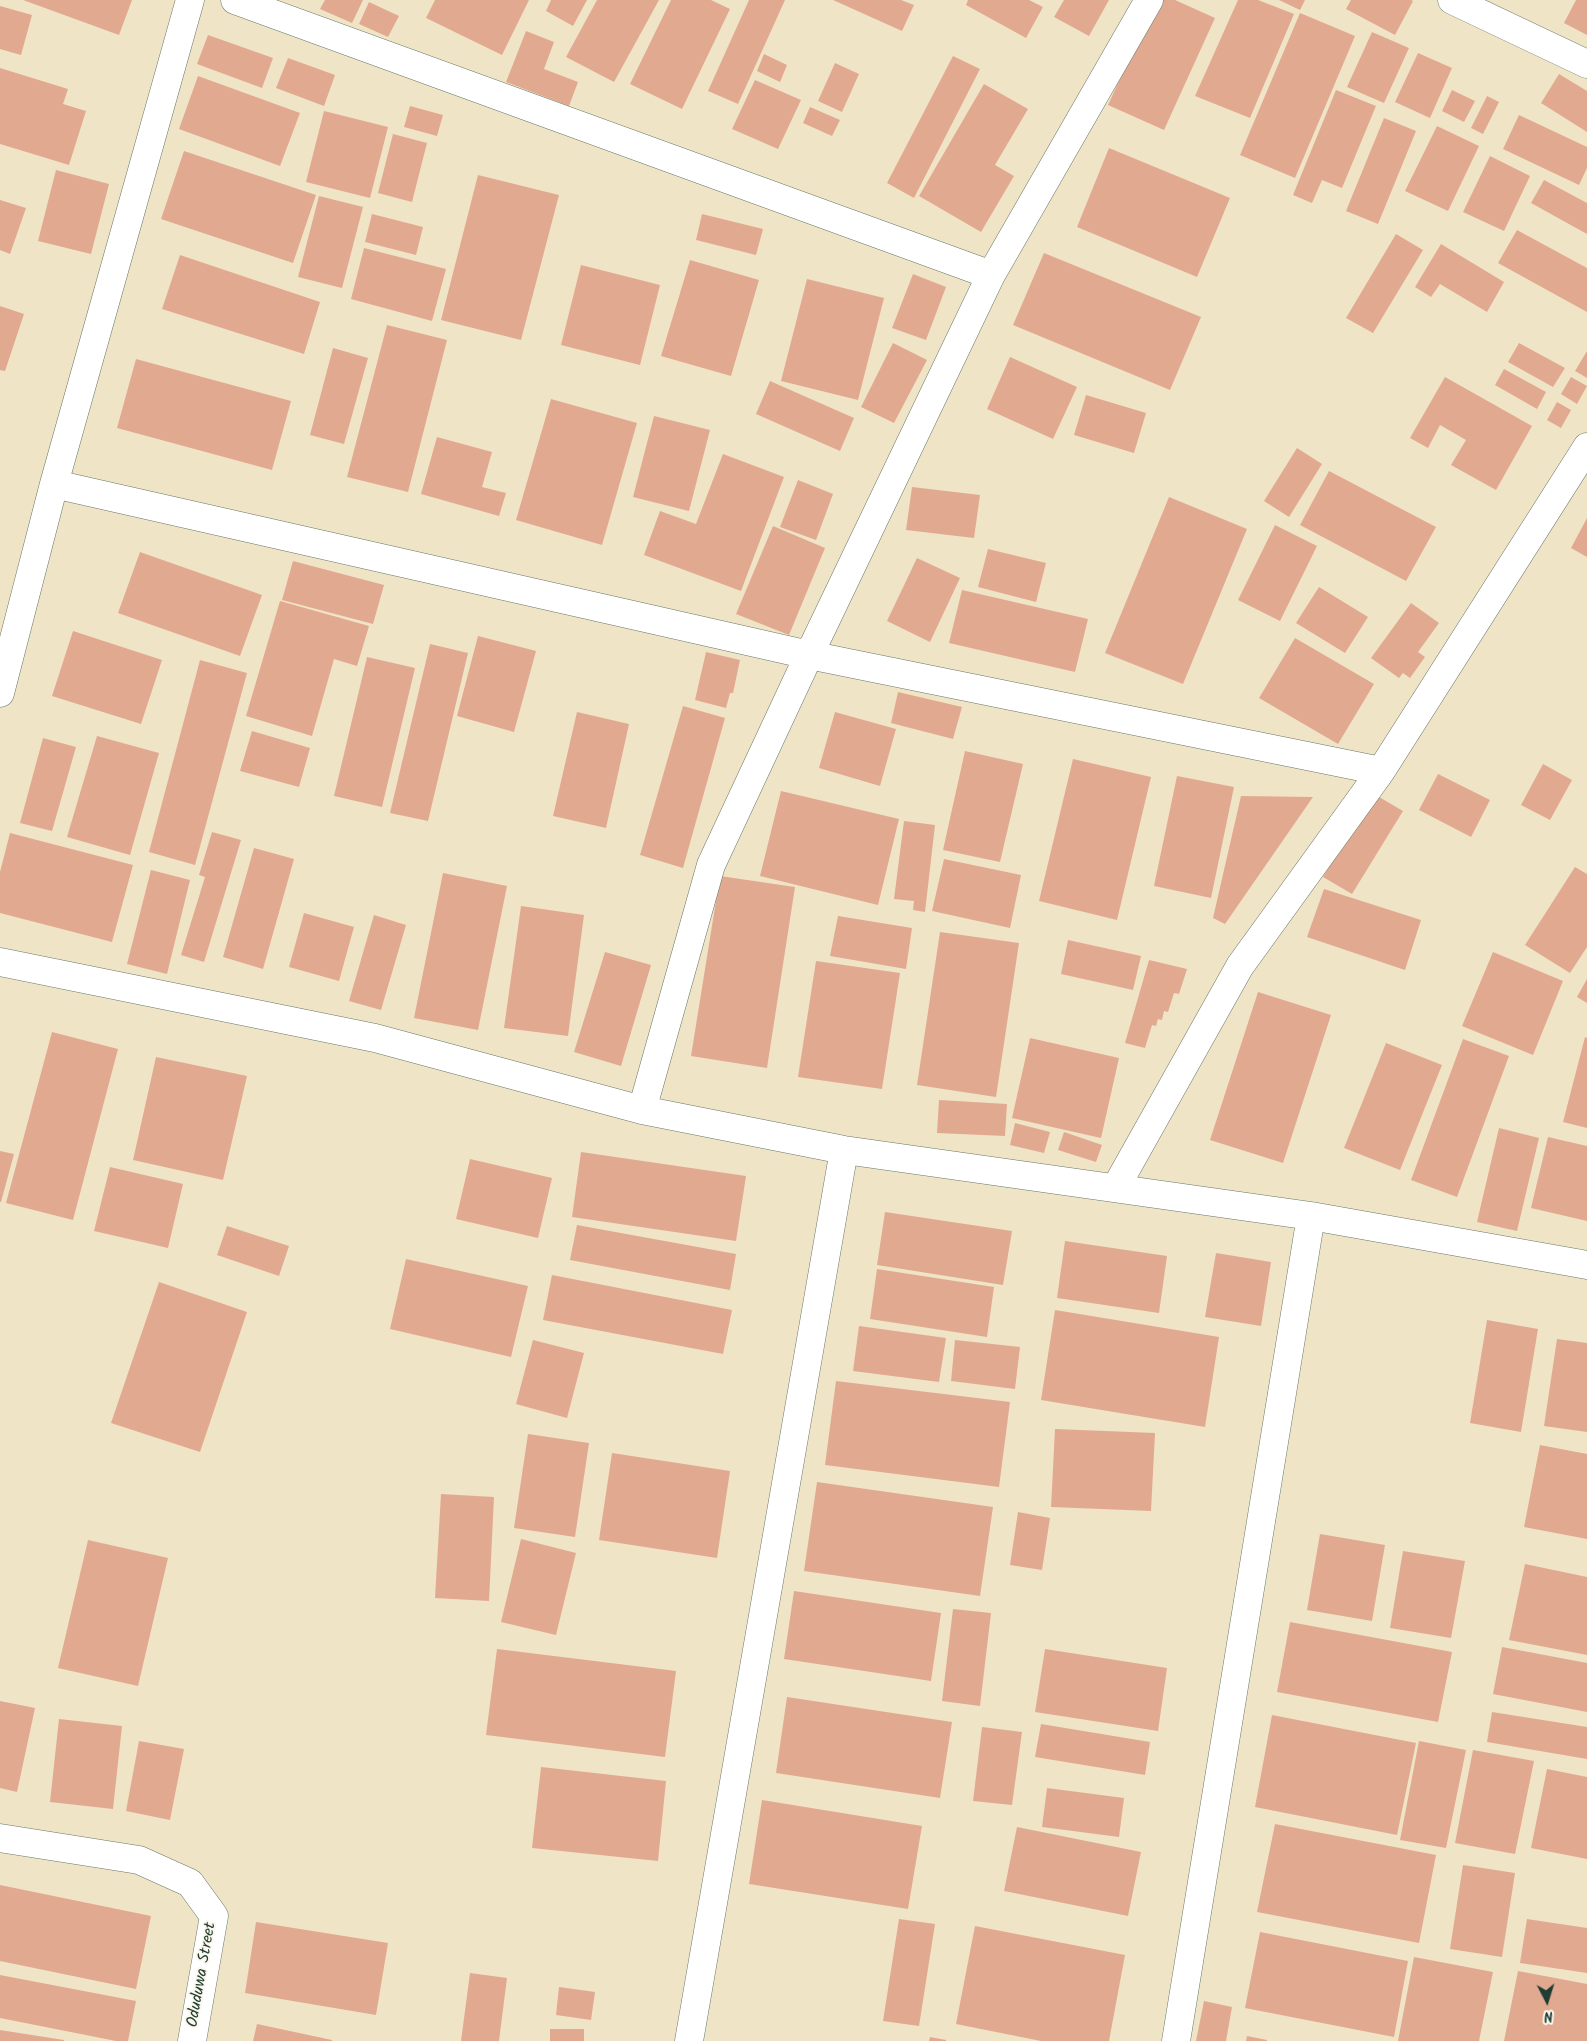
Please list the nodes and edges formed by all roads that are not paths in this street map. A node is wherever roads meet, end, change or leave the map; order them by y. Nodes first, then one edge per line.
1 (190, 0) edge
2 (235, 0) edge
3 (1149, 0) edge
4 (1452, 0) edge
5 (1587, 64) edge
6 (991, 276) junction
7 (1587, 447) edge
8 (54, 484) junction
9 (809, 656) junction
10 (0, 693) edge
11 (1381, 771) junction
12 (0, 962) edge
13 (642, 1110) junction
14 (844, 1150) junction
15 (1116, 1188) junction
16 (1311, 1216) junction
17 (1587, 1266) edge
18 (0, 1838) edge
19 (192, 2041) edge
20 (689, 2041) edge
21 (1176, 2041) edge

1 - 8 street
2 - 6 street
3 - 6 street
4 - 5 street
6 - 9 street
7 - 11 street
8 - 9 street
8 - 10 street
9 - 11 street
9 - 13 street
11 - 15 street
12 - 13 street
13 - 14 street
14 - 15 street
14 - 20 street
15 - 16 street
16 - 17 street
16 - 21 street
18 - 19 street, Oduduwa Street

